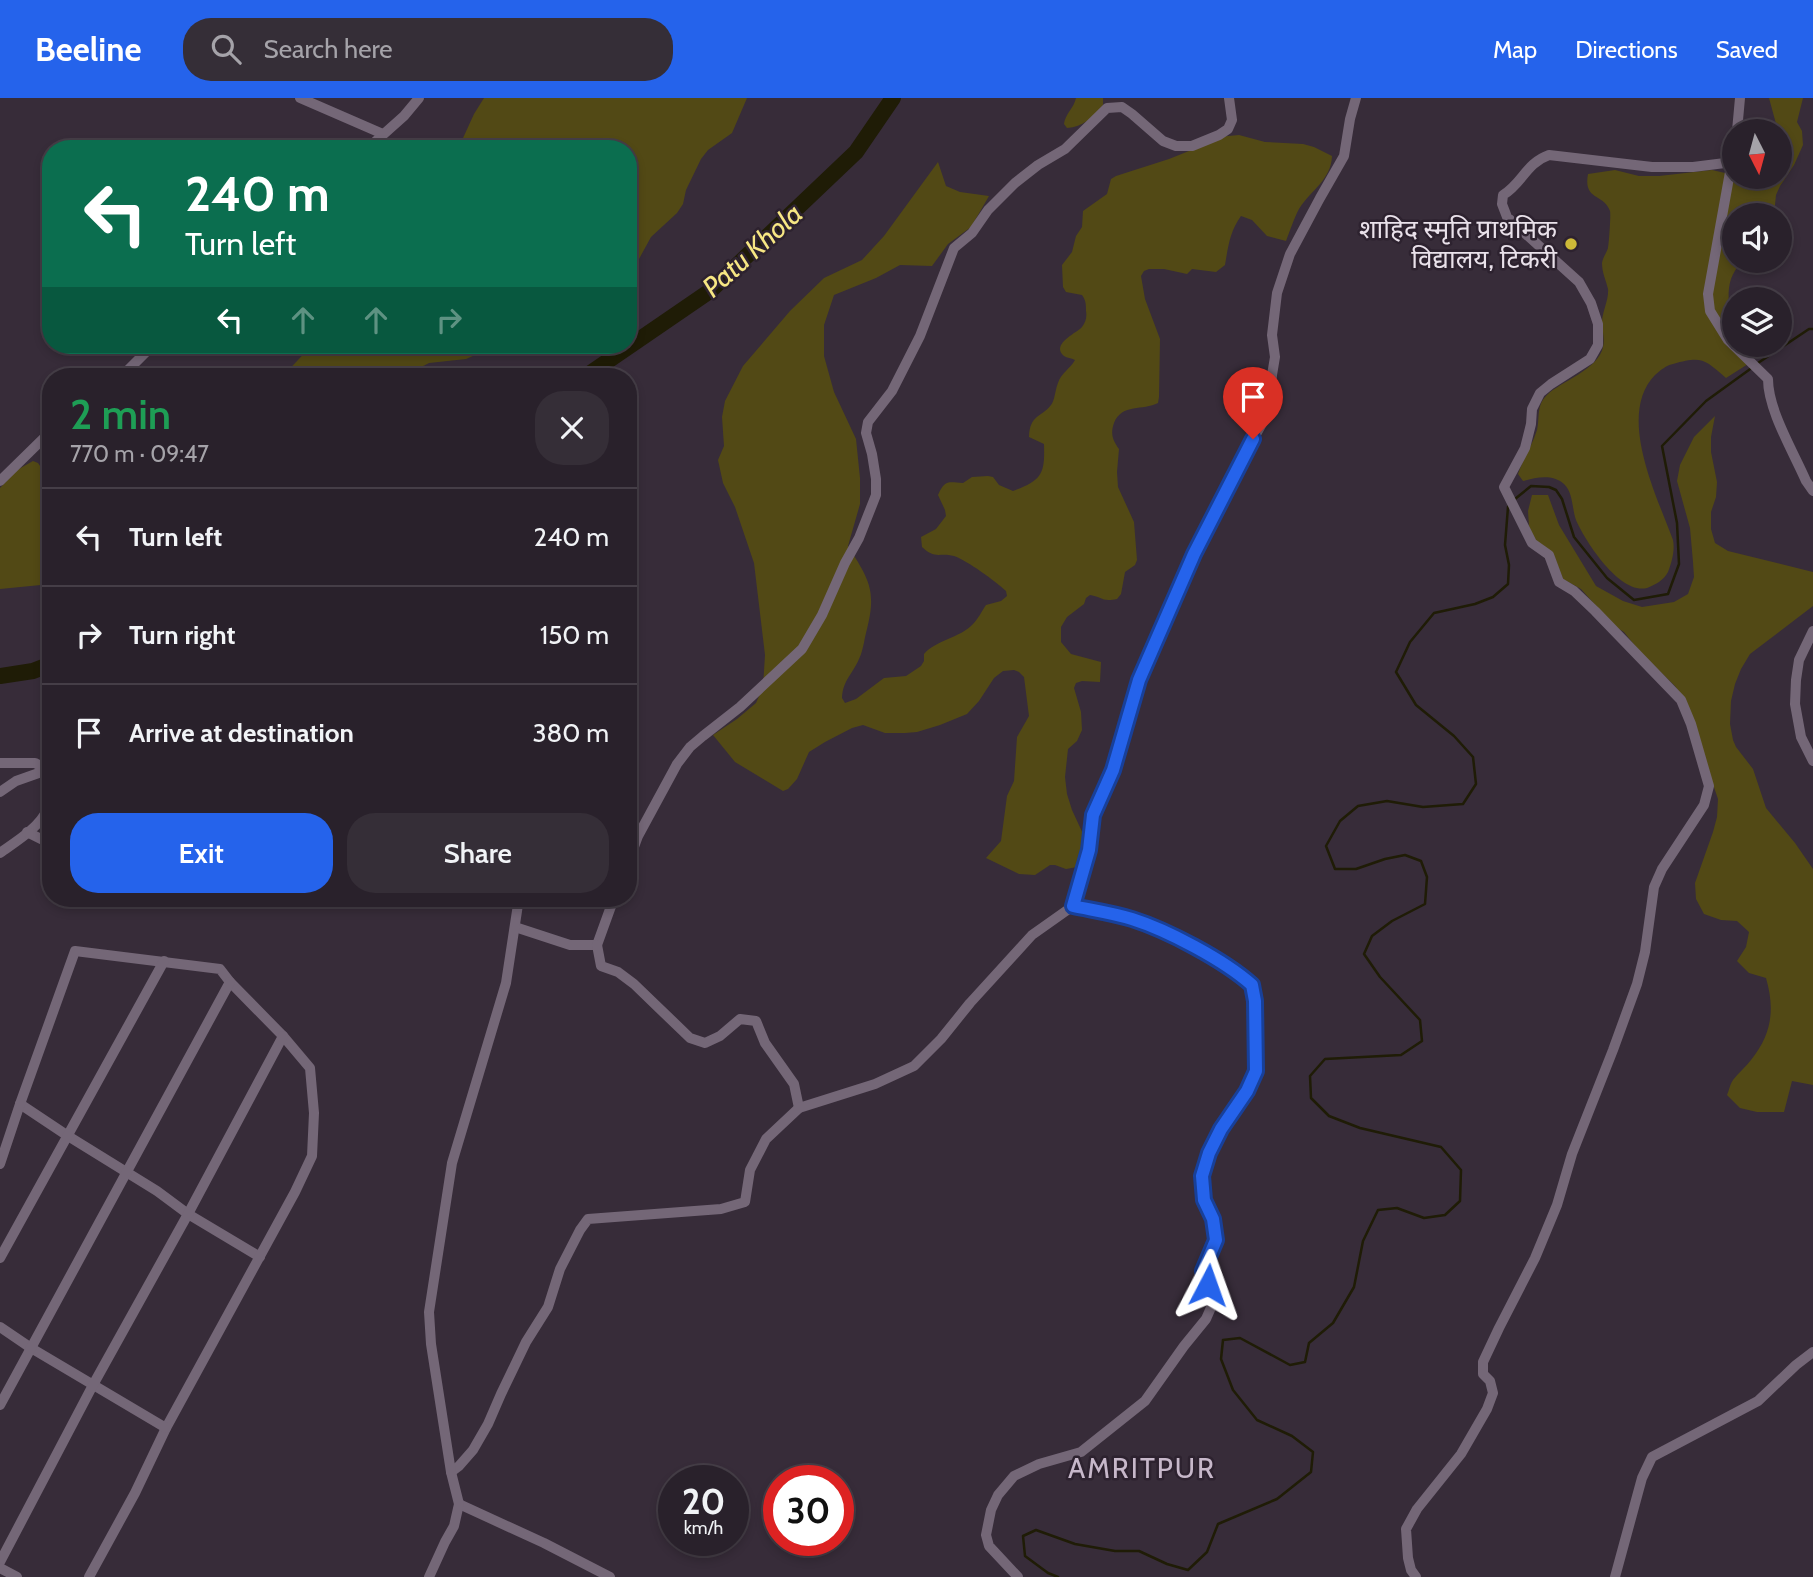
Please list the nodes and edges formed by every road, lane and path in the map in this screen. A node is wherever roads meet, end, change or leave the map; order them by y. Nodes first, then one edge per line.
1 (300, 98) edge
2 (419, 98) edge
3 (1229, 98) edge
4 (1356, 98) edge
5 (1740, 98) edge
6 (1738, 119) edge
7 (383, 134) junction
8 (377, 140) edge
9 (1722, 163) edge
10 (1727, 189) edge
11 (144, 354) edge
12 (130, 368) edge
13 (42, 440) edge
14 (0, 481) edge
15 (1813, 491) edge
16 (1813, 631) edge
17 (1813, 761) edge
18 (0, 763) edge
19 (42, 766) edge
20 (42, 772) edge
21 (0, 792) edge
22 (42, 817) edge
23 (27, 832) junction
24 (637, 839) edge
25 (42, 840) edge
26 (0, 853) edge
27 (1073, 906) junction
28 (518, 907) edge
29 (611, 907) edge
30 (515, 927) junction
31 (597, 945) junction
32 (164, 961) junction
33 (230, 982) junction
34 (283, 1036) junction
35 (20, 1104) junction
36 (799, 1108) junction
37 (68, 1136) junction
38 (0, 1164) edge
39 (126, 1173) junction
40 (188, 1214) junction
41 (0, 1258) edge
42 (260, 1258) junction
43 (0, 1327) edge
44 (31, 1348) junction
45 (1813, 1352) edge
46 (93, 1385) junction
47 (0, 1405) edge
48 (166, 1428) junction
49 (451, 1472) junction
50 (459, 1504) junction
51 (0, 1562) edge
52 (0, 1568) edge
53 (17, 1577) edge
54 (89, 1577) edge
55 (429, 1577) edge
56 (610, 1577) edge
57 (1018, 1577) edge
58 (1416, 1577) edge
59 (1615, 1577) edge

1 - 7 street
2 - 7 street
3 - 24 street
4 - 27 street
5 - 6 street
7 - 8 street
9 - 58 street
10 - 15 street
11 - 12 street
13 - 14 street
16 - 17 street
18 - 19 street
20 - 21 street
22 - 23 street
23 - 25 street
23 - 26 street
27 - 36 street
27 - 57 street
28 - 30 street
29 - 31 street
30 - 31 street
30 - 49 street
31 - 36 street
32 - 33 street
32 - 35 street
32 - 37 street
33 - 34 street
33 - 39 street
34 - 40 street
34 - 42 street
35 - 37 street
35 - 38 street
36 - 49 street
37 - 39 street
37 - 41 street
39 - 40 street
39 - 44 street
40 - 42 street
40 - 46 street
42 - 48 street
43 - 44 street
44 - 46 street
44 - 47 street
45 - 59 street
46 - 48 street
46 - 51 street
48 - 54 street
49 - 50 street
50 - 55 street
50 - 56 street
52 - 53 street

